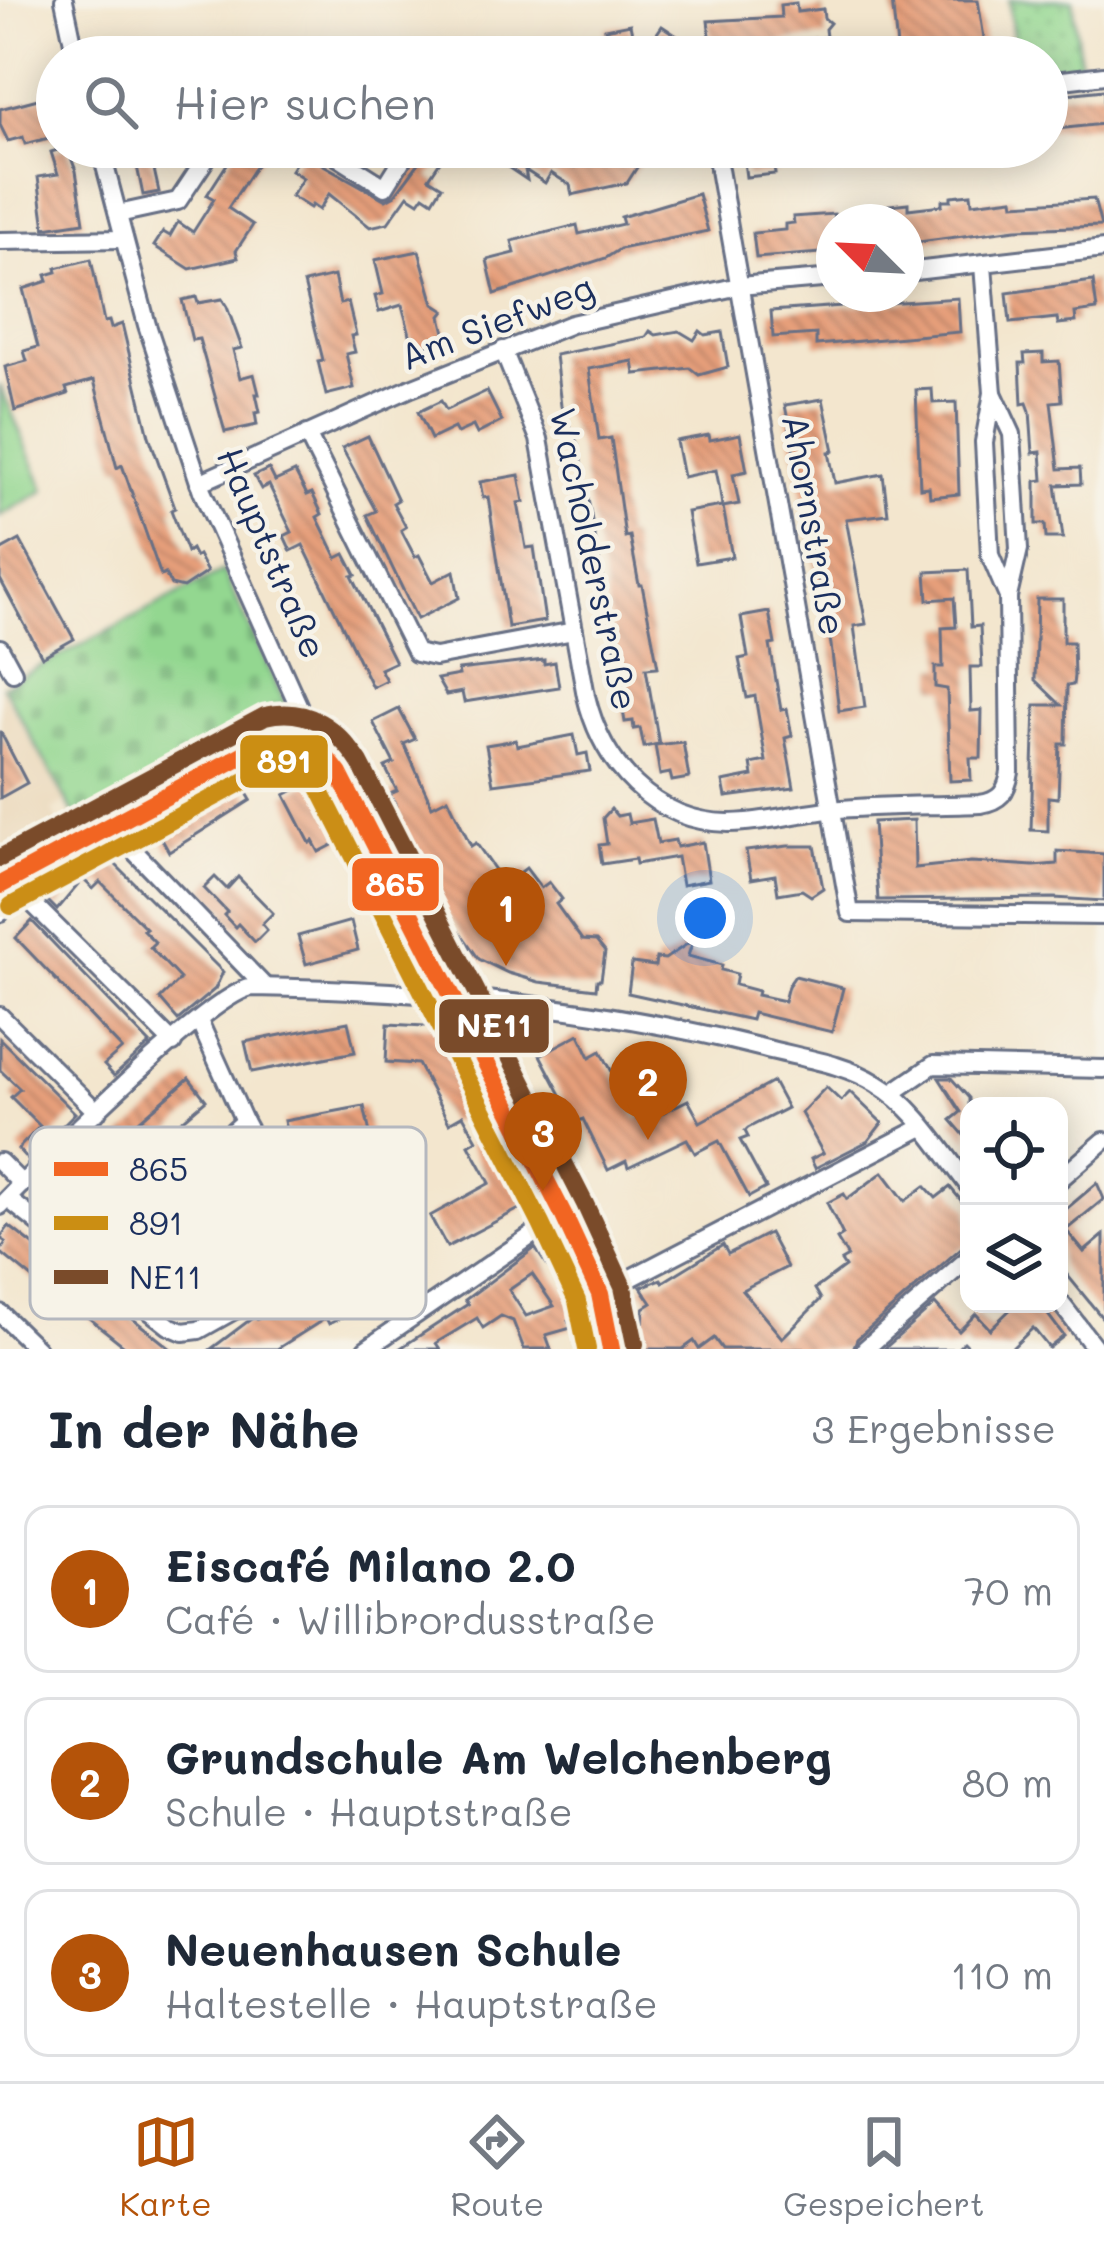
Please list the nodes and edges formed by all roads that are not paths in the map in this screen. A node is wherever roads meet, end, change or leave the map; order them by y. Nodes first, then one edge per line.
1 (64, 0) edge
2 (72, 36) edge
3 (1104, 75) edge
4 (1068, 79) edge
5 (106, 168) edge
6 (200, 168) edge
7 (355, 168) edge
8 (397, 168) edge
9 (719, 168) edge
10 (118, 214) junction
11 (124, 239) junction
12 (0, 241) edge
13 (1104, 249) edge
14 (983, 265) junction
15 (924, 270) edge
16 (816, 280) edge
17 (739, 286) junction
18 (503, 350) junction
19 (993, 393) junction
20 (307, 434) junction
21 (199, 483) junction
22 (1008, 597) junction
23 (574, 631) junction
24 (0, 648) edge
25 (13, 672) dead end
26 (302, 738) junction
27 (830, 810) junction
28 (111, 827) junction
29 (10, 889) edge
30 (0, 913) edge
31 (1104, 916) edge
32 (265, 988) junction
33 (455, 996) junction
34 (0, 1016) edge
35 (199, 1021) junction
36 (173, 1043) junction
37 (1104, 1069) edge
38 (892, 1093) junction
39 (97, 1112) junction
40 (244, 1121) junction
41 (81, 1127) edge
42 (237, 1127) edge
43 (247, 1127) edge
44 (923, 1127) junction
45 (1104, 1142) edge
46 (0, 1162) edge
47 (1068, 1172) edge
48 (960, 1174) edge
49 (30, 1176) edge
50 (22, 1184) junction
51 (4, 1203) edge
52 (563, 1214) junction
53 (30, 1222) edge
54 (960, 1266) edge
55 (600, 1294) junction
56 (426, 1308) edge
57 (0, 1313) edge
58 (1068, 1313) edge
59 (160, 1319) edge
60 (218, 1319) edge
61 (410, 1319) edge
62 (37, 1349) edge
63 (366, 1349) edge
64 (611, 1349) edge
65 (865, 1349) edge
66 (1096, 1349) edge

1 - 2 street
3 - 4 street
5 - 10 street, Hauptstraße
6 - 10 street
7 - 8 street
9 - 17 street, Ahornstraße
10 - 11 street, Hauptstraße
11 - 12 street
11 - 21 street, Hauptstraße
13 - 14 street
14 - 15 street
14 - 19 street
16 - 17 street, Am Siefweg
17 - 18 street, Am Siefweg
17 - 27 street, Ahornstraße
18 - 20 street, Am Siefweg
18 - 23 street, Wacholderstraße
19 - 22 street
19 - 22 street
20 - 21 street, Am Siefweg
20 - 23 street
21 - 26 street, Hauptstraße
22 - 27 street, Wacholderstraße
23 - 27 street, Wacholderstraße
24 - 25 street
26 - 28 street
26 - 33 street, Hauptstraße
27 - 31 street, Ahornstraße
28 - 29 street
28 - 32 street
29 - 30 street
29 - 36 street
32 - 33 street
32 - 35 street
33 - 38 street
33 - 52 street, Hauptstraße
34 - 39 street
35 - 36 street
35 - 40 street
36 - 39 street
37 - 38 street
38 - 44 street
39 - 41 street
40 - 42 street
40 - 43 street
44 - 48 street
44 - 55 street
45 - 47 street
46 - 50 street
49 - 50 street
50 - 51 street
51 - 53 street
52 - 55 street, Hauptstraße
52 - 56 street
54 - 65 street
55 - 64 street, Hauptstraße
57 - 62 street
58 - 66 street
59 - 60 street
61 - 63 street

